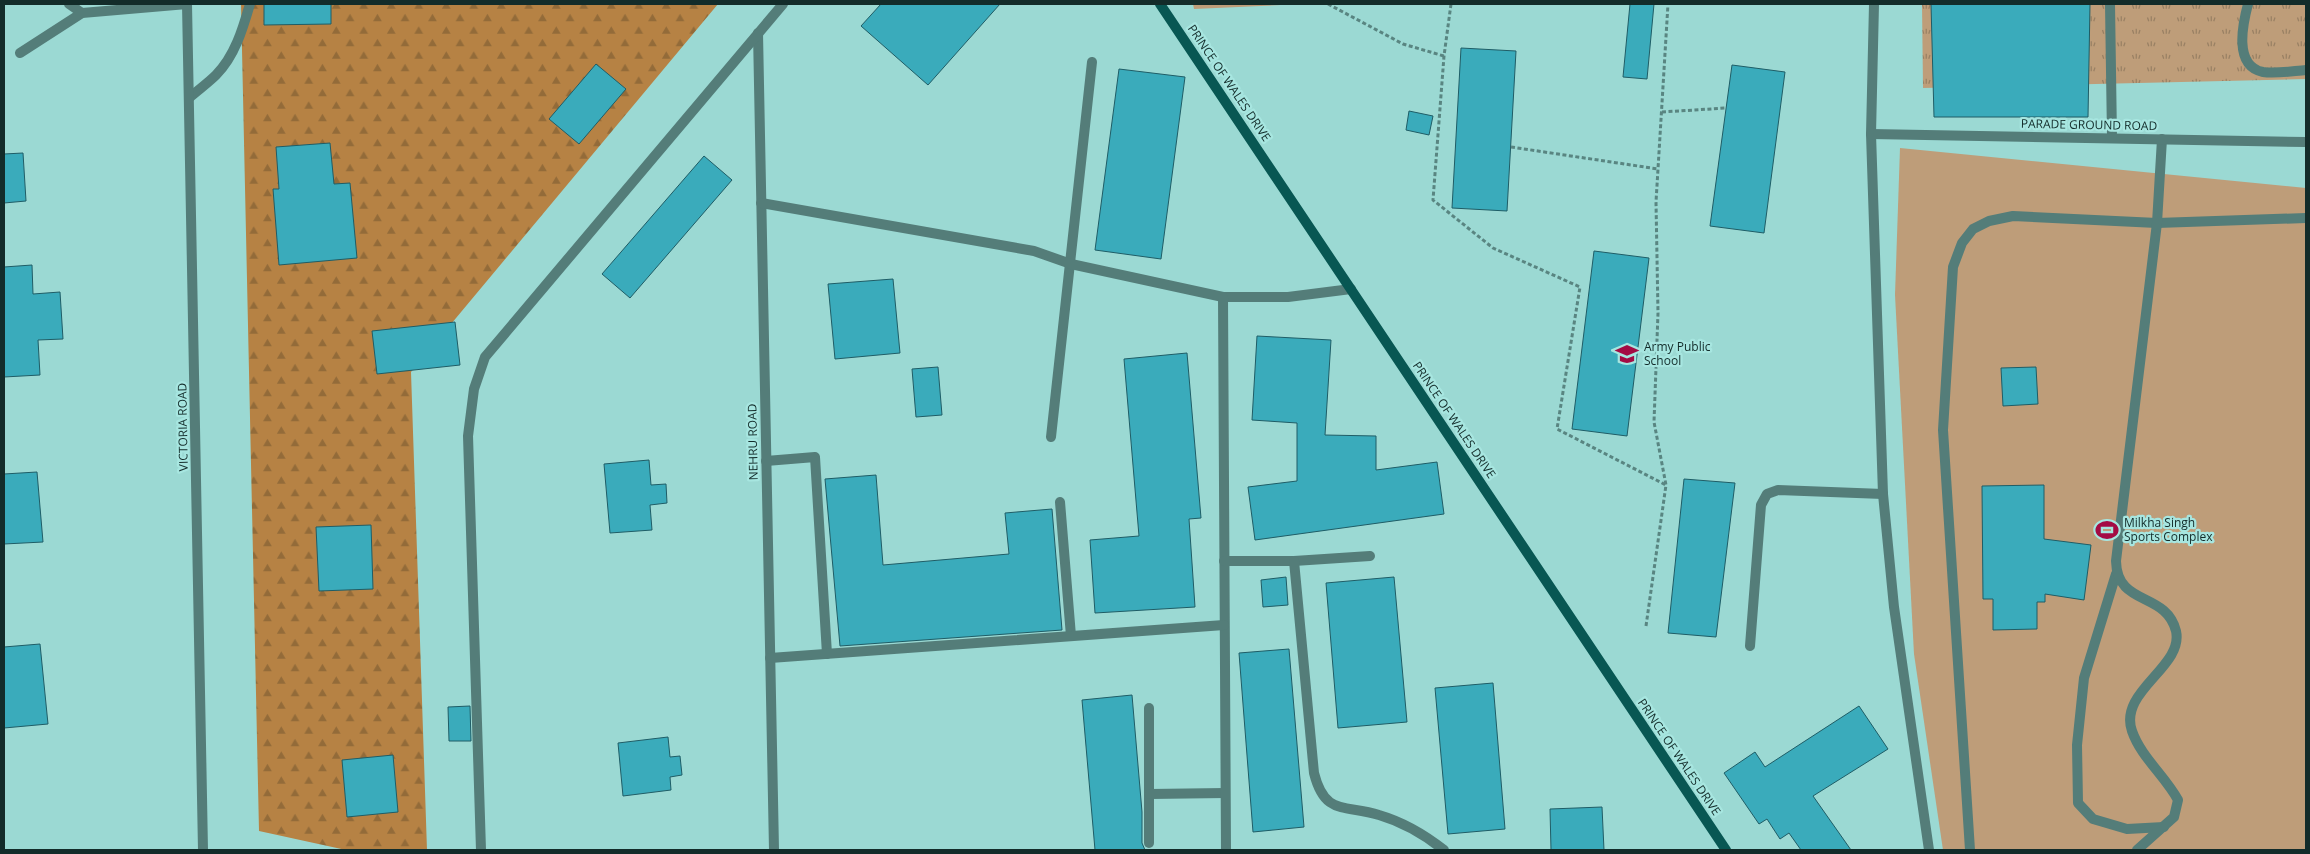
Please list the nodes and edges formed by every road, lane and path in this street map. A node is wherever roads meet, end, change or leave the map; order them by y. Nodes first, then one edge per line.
1 (69, 4) edge
2 (187, 4) edge
3 (250, 4) edge
4 (783, 4) edge
5 (1160, 4) edge
6 (1328, 4) edge
7 (1451, 4) edge
8 (1668, 4) edge
9 (1874, 4) edge
10 (2110, 4) edge
11 (2248, 4) edge
12 (82, 13) junction
13 (758, 33) junction
14 (20, 53) dead end
15 (1444, 56) junction
16 (1092, 62) dead end
17 (2306, 70) edge
18 (189, 98) junction
19 (1726, 108) dead end
20 (1662, 112) junction
21 (1870, 134) junction
22 (2112, 138) junction
23 (2162, 139) junction
24 (2306, 142) edge
25 (1511, 147) dead end
26 (1658, 169) junction
27 (761, 203) junction
28 (2306, 218) edge
29 (2157, 223) junction
30 (1071, 264) junction
31 (1351, 289) junction
32 (1223, 297) junction
33 (1051, 437) dead end
34 (766, 461) junction
35 (1666, 485) junction
36 (1883, 494) junction
37 (1060, 502) dead end
38 (1370, 556) dead end
39 (1224, 561) junction
40 (1294, 561) junction
41 (2116, 574) junction
42 (1224, 625) junction
43 (1646, 626) dead end
44 (1071, 636) junction
45 (1750, 646) dead end
46 (827, 654) junction
47 (770, 658) junction
48 (1148, 708) dead end
49 (1225, 793) junction
50 (1150, 794) junction
51 (2164, 827) junction
52 (1149, 843) dead end
53 (203, 850) edge
54 (481, 850) edge
55 (774, 850) edge
56 (1226, 850) edge
57 (1444, 850) edge
58 (1726, 850) edge
59 (1929, 850) edge
60 (1970, 850) edge
61 (2137, 850) edge

1 - 12 street
2 - 12 street
2 - 18 street, VICTORIA ROAD
3 - 18 street
4 - 13 street
5 - 31 main road, PRINCE OF WALES DRIVE
6 - 15 path
7 - 15 path
8 - 20 path
9 - 21 street
10 - 22 street
11 - 17 street
12 - 14 street
13 - 27 street, NEHRU ROAD
13 - 54 street
15 - 35 path
16 - 30 street
18 - 53 street, VICTORIA ROAD
19 - 20 path
20 - 26 path
21 - 22 street, PARADE GROUND ROAD
21 - 36 street
22 - 23 street, PARADE GROUND ROAD
23 - 24 street, PARADE GROUND ROAD
23 - 29 street
25 - 26 path
26 - 35 path
27 - 30 street
27 - 34 street, NEHRU ROAD
28 - 29 street
29 - 41 street
29 - 60 street
30 - 32 street
30 - 33 street
31 - 32 street
31 - 58 main road, PRINCE OF WALES DRIVE
32 - 39 street
34 - 46 street
34 - 47 street, NEHRU ROAD
35 - 43 path
36 - 45 street
36 - 59 street
37 - 44 street
38 - 40 street
39 - 40 street
39 - 42 street
40 - 57 street
41 - 51 street
41 - 51 street
42 - 44 street
42 - 49 street
44 - 46 street
46 - 47 street
47 - 55 street, NEHRU ROAD
48 - 50 street
49 - 50 street
49 - 56 street
50 - 52 street
51 - 61 street

